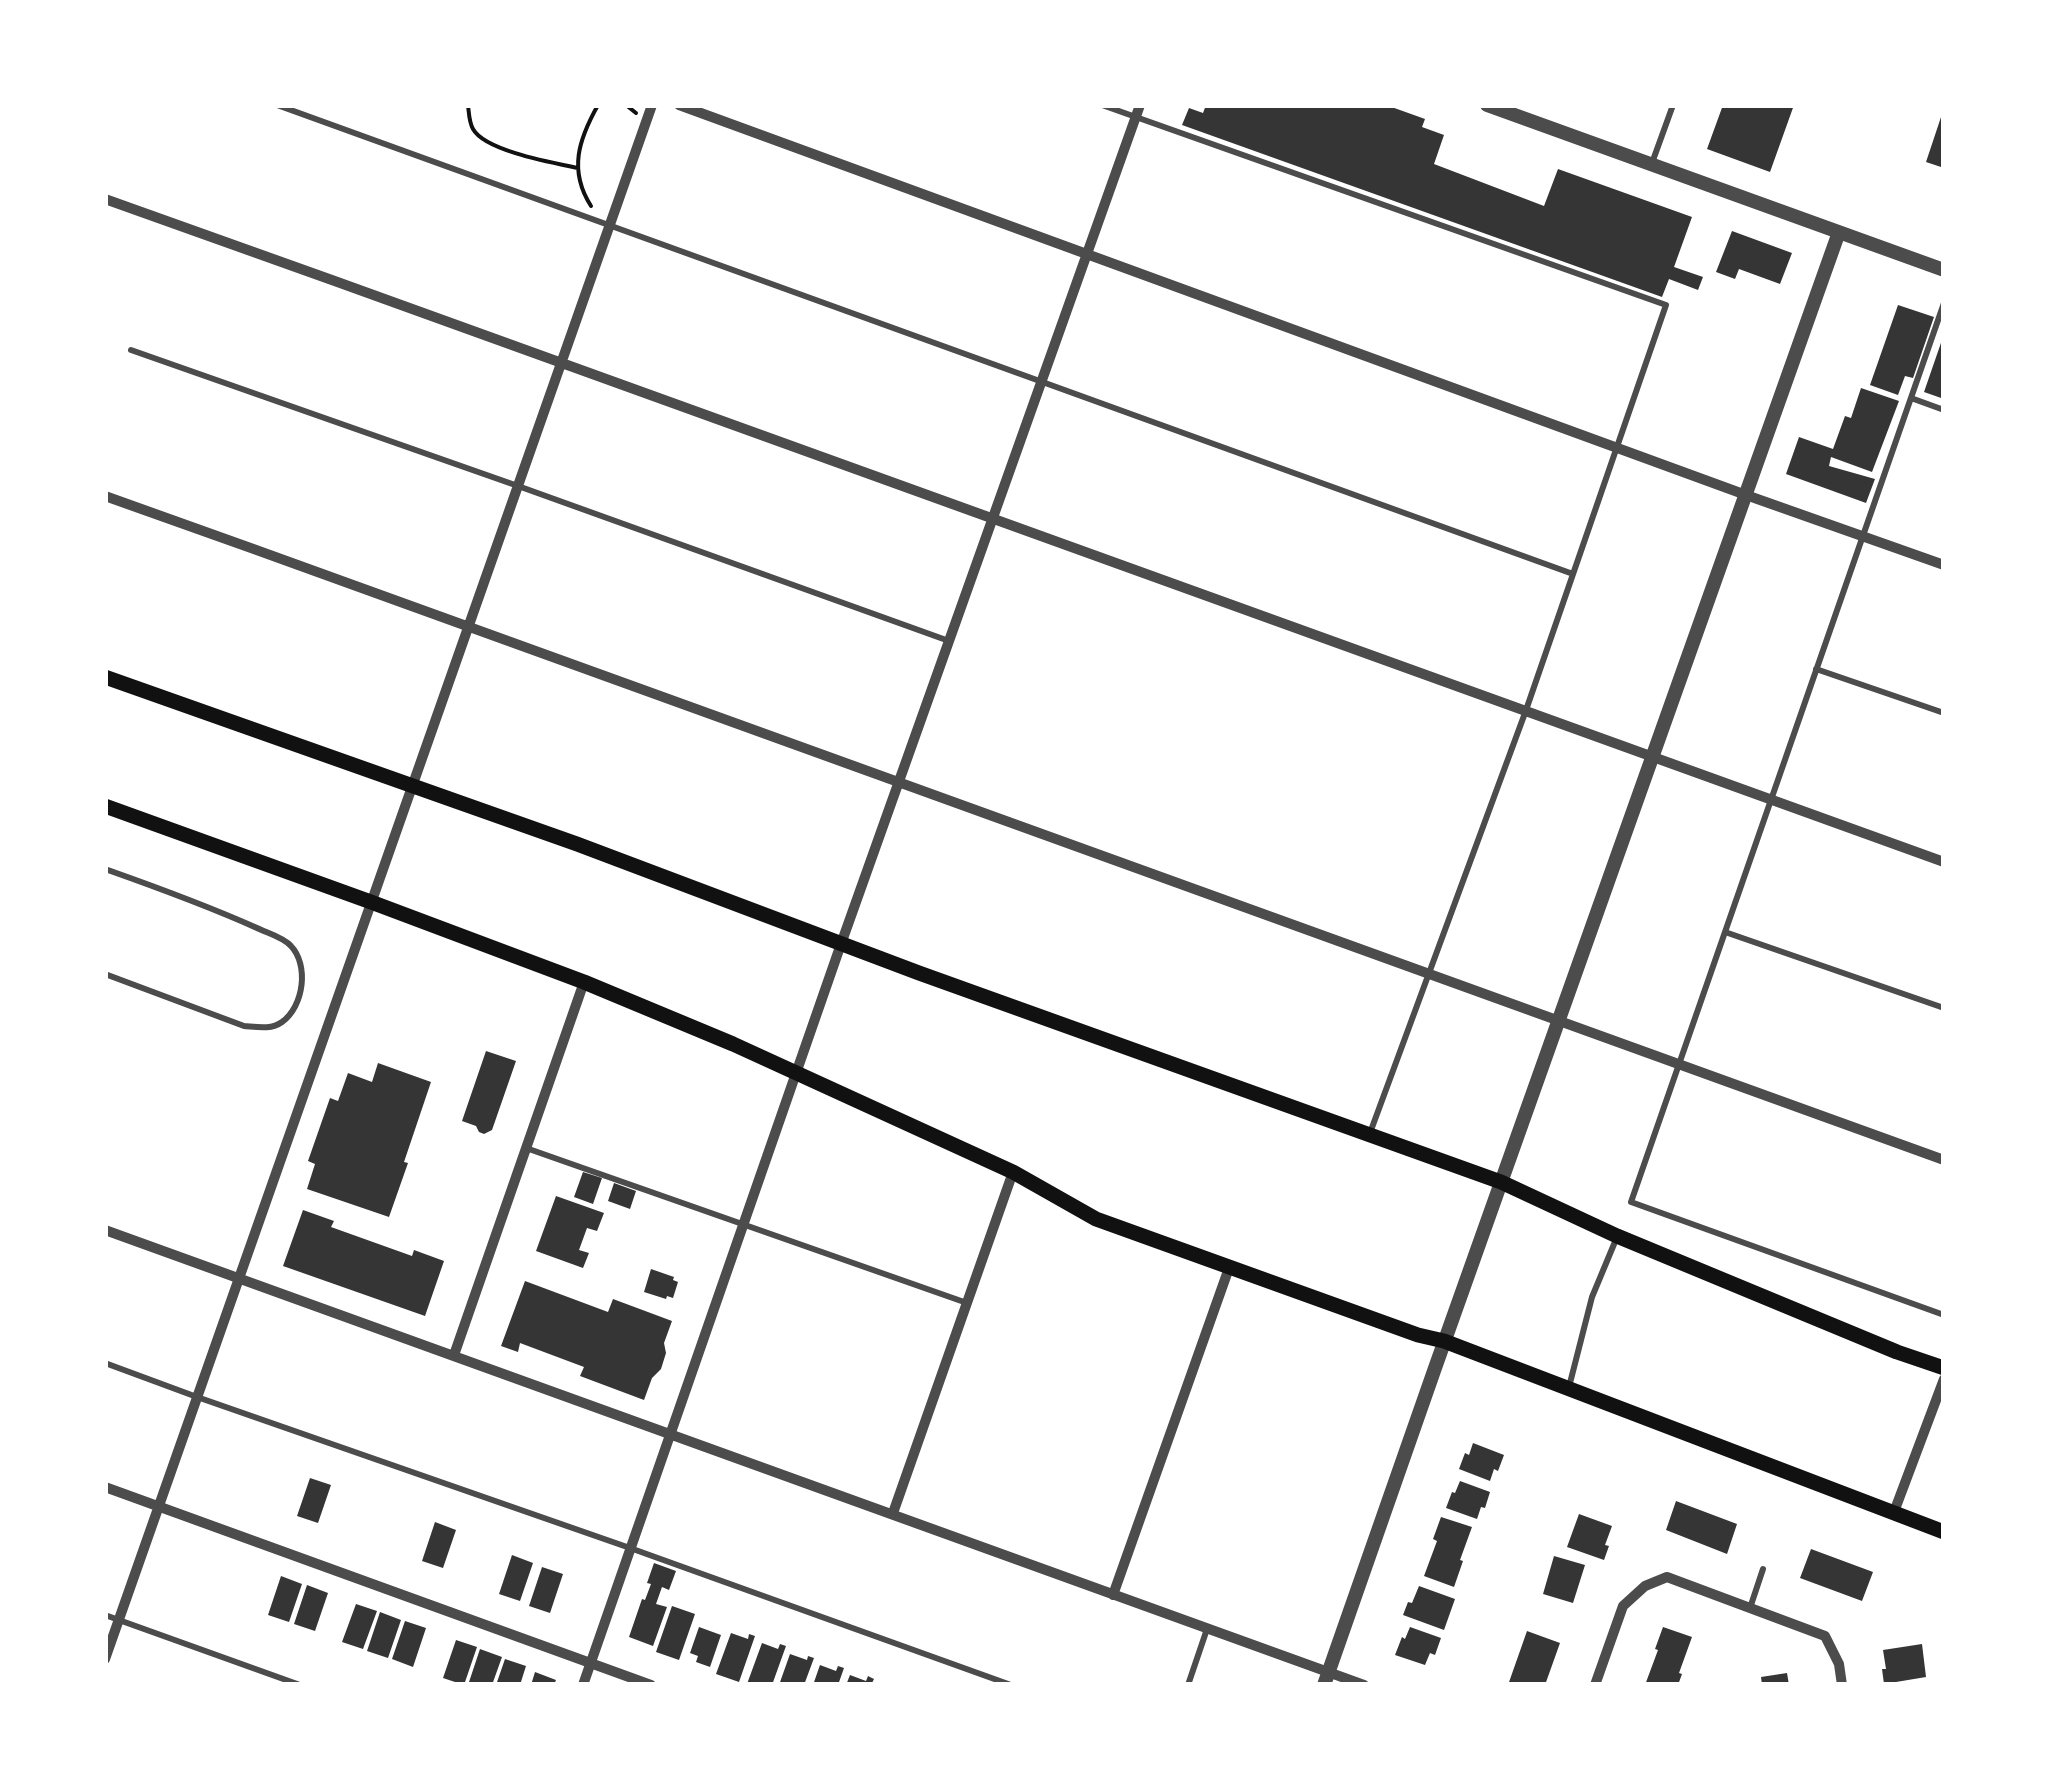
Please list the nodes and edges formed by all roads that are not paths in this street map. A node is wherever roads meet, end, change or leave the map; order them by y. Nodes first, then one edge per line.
1 (276, 105) edge
2 (652, 105) edge
3 (678, 105) edge
4 (1102, 105) edge
5 (1487, 105) edge
6 (1673, 105) edge
7 (1138, 111) edge
8 (1651, 164) junction
9 (105, 198) edge
10 (610, 226) junction
11 (1839, 232) junction
12 (1086, 254) junction
13 (1944, 270) edge
14 (1944, 303) edge
15 (131, 350) dead end
16 (562, 362) junction
17 (1042, 381) junction
18 (1911, 398) junction
19 (1944, 410) edge
20 (1617, 448) junction
21 (518, 486) junction
22 (1746, 495) junction
23 (105, 496) edge
24 (992, 519) junction
25 (1862, 536) junction
26 (1944, 565) edge
27 (1573, 574) junction
28 (468, 626) junction
29 (949, 641) junction
30 (1816, 669) junction
31 (105, 677) edge
32 (1525, 713) junction
33 (1944, 713) edge
34 (1651, 760) junction
35 (898, 783) junction
36 (412, 788) junction
37 (1770, 801) junction
38 (105, 806) edge
39 (1944, 862) edge
40 (105, 869) edge
41 (371, 902) junction
42 (1725, 932) junction
43 (841, 944) junction
44 (105, 974) edge
45 (1428, 976) junction
46 (584, 982) junction
47 (1944, 1008) edge
48 (1558, 1024) junction
49 (1678, 1066) junction
50 (796, 1074) junction
51 (1370, 1134) junction
52 (526, 1148) junction
53 (1944, 1160) edge
54 (1012, 1172) junction
55 (1501, 1182) junction
56 (743, 1224) junction
57 (105, 1230) edge
58 (1617, 1236) junction
59 (1228, 1268) junction
60 (238, 1278) junction
61 (966, 1302) junction
62 (1944, 1314) edge
63 (1444, 1342) junction
64 (454, 1356) junction
65 (105, 1362) edge
66 (1944, 1368) edge
67 (1944, 1379) edge
68 (1568, 1388) junction
69 (197, 1397) junction
70 (669, 1435) junction
71 (105, 1488) edge
72 (158, 1507) junction
73 (1894, 1512) junction
74 (892, 1513) junction
75 (1944, 1532) edge
76 (630, 1548) junction
77 (1763, 1569) dead end
78 (1113, 1595) junction
79 (1750, 1608) junction
80 (105, 1615) edge
81 (119, 1620) junction
82 (1208, 1629) junction
83 (105, 1659) edge
84 (590, 1664) junction
85 (1327, 1679) edge
86 (300, 1685) edge
87 (582, 1685) edge
88 (650, 1685) edge
89 (1011, 1685) edge
90 (1188, 1685) edge
91 (1364, 1685) edge
92 (1595, 1685) edge
93 (1842, 1685) edge

1 - 10 lane
2 - 10 street
3 - 12 street
4 - 7 lane
5 - 8 street
6 - 8 lane
7 - 12 street
7 - 20 lane
8 - 11 street
9 - 16 street
10 - 16 street
10 - 17 lane
11 - 13 street
11 - 22 street
12 - 17 street
12 - 20 street
14 - 18 lane
15 - 21 lane
16 - 21 street
16 - 24 street
17 - 24 street
17 - 27 lane
18 - 19 lane
18 - 25 lane
20 - 22 street
20 - 27 lane
21 - 28 street
21 - 29 lane
22 - 25 street
22 - 34 street
23 - 28 street
24 - 29 street
24 - 32 street
25 - 26 street
25 - 30 lane
27 - 32 lane
28 - 35 street
28 - 36 street
29 - 35 street
30 - 33 lane
30 - 37 lane
31 - 36 main road
32 - 34 street
32 - 45 lane
34 - 37 street
34 - 48 street
35 - 43 street
35 - 45 street
36 - 41 street
36 - 43 main road
37 - 39 street
37 - 42 lane
38 - 41 main road
40 - 44 lane
41 - 46 main road
41 - 60 street
42 - 47 lane
42 - 49 lane
43 - 50 street
43 - 51 main road
45 - 48 street
45 - 51 lane
46 - 50 main road
46 - 52 street
48 - 49 street
48 - 55 street
49 - 53 street
49 - 62 lane
50 - 54 main road
50 - 56 street
51 - 55 main road
52 - 56 lane
52 - 64 street
54 - 59 main road
54 - 61 street
55 - 58 main road
55 - 63 street
56 - 61 lane
56 - 70 street
57 - 60 street
58 - 66 main road
58 - 68 lane
59 - 63 main road
59 - 78 street
60 - 64 street
60 - 69 street
61 - 74 street
63 - 68 main road
63 - 85 street
64 - 70 street
65 - 69 lane
67 - 73 street
68 - 73 main road
69 - 72 street
69 - 76 lane
70 - 74 street
70 - 76 street
71 - 72 street
72 - 81 street
72 - 84 street
73 - 75 main road
74 - 78 street
76 - 84 street
76 - 89 lane
77 - 79 lane
78 - 82 street
79 - 92 street
79 - 93 street
80 - 81 lane
81 - 83 street
81 - 86 lane
82 - 85 street
82 - 90 lane
84 - 87 street
84 - 88 street
85 - 91 street

